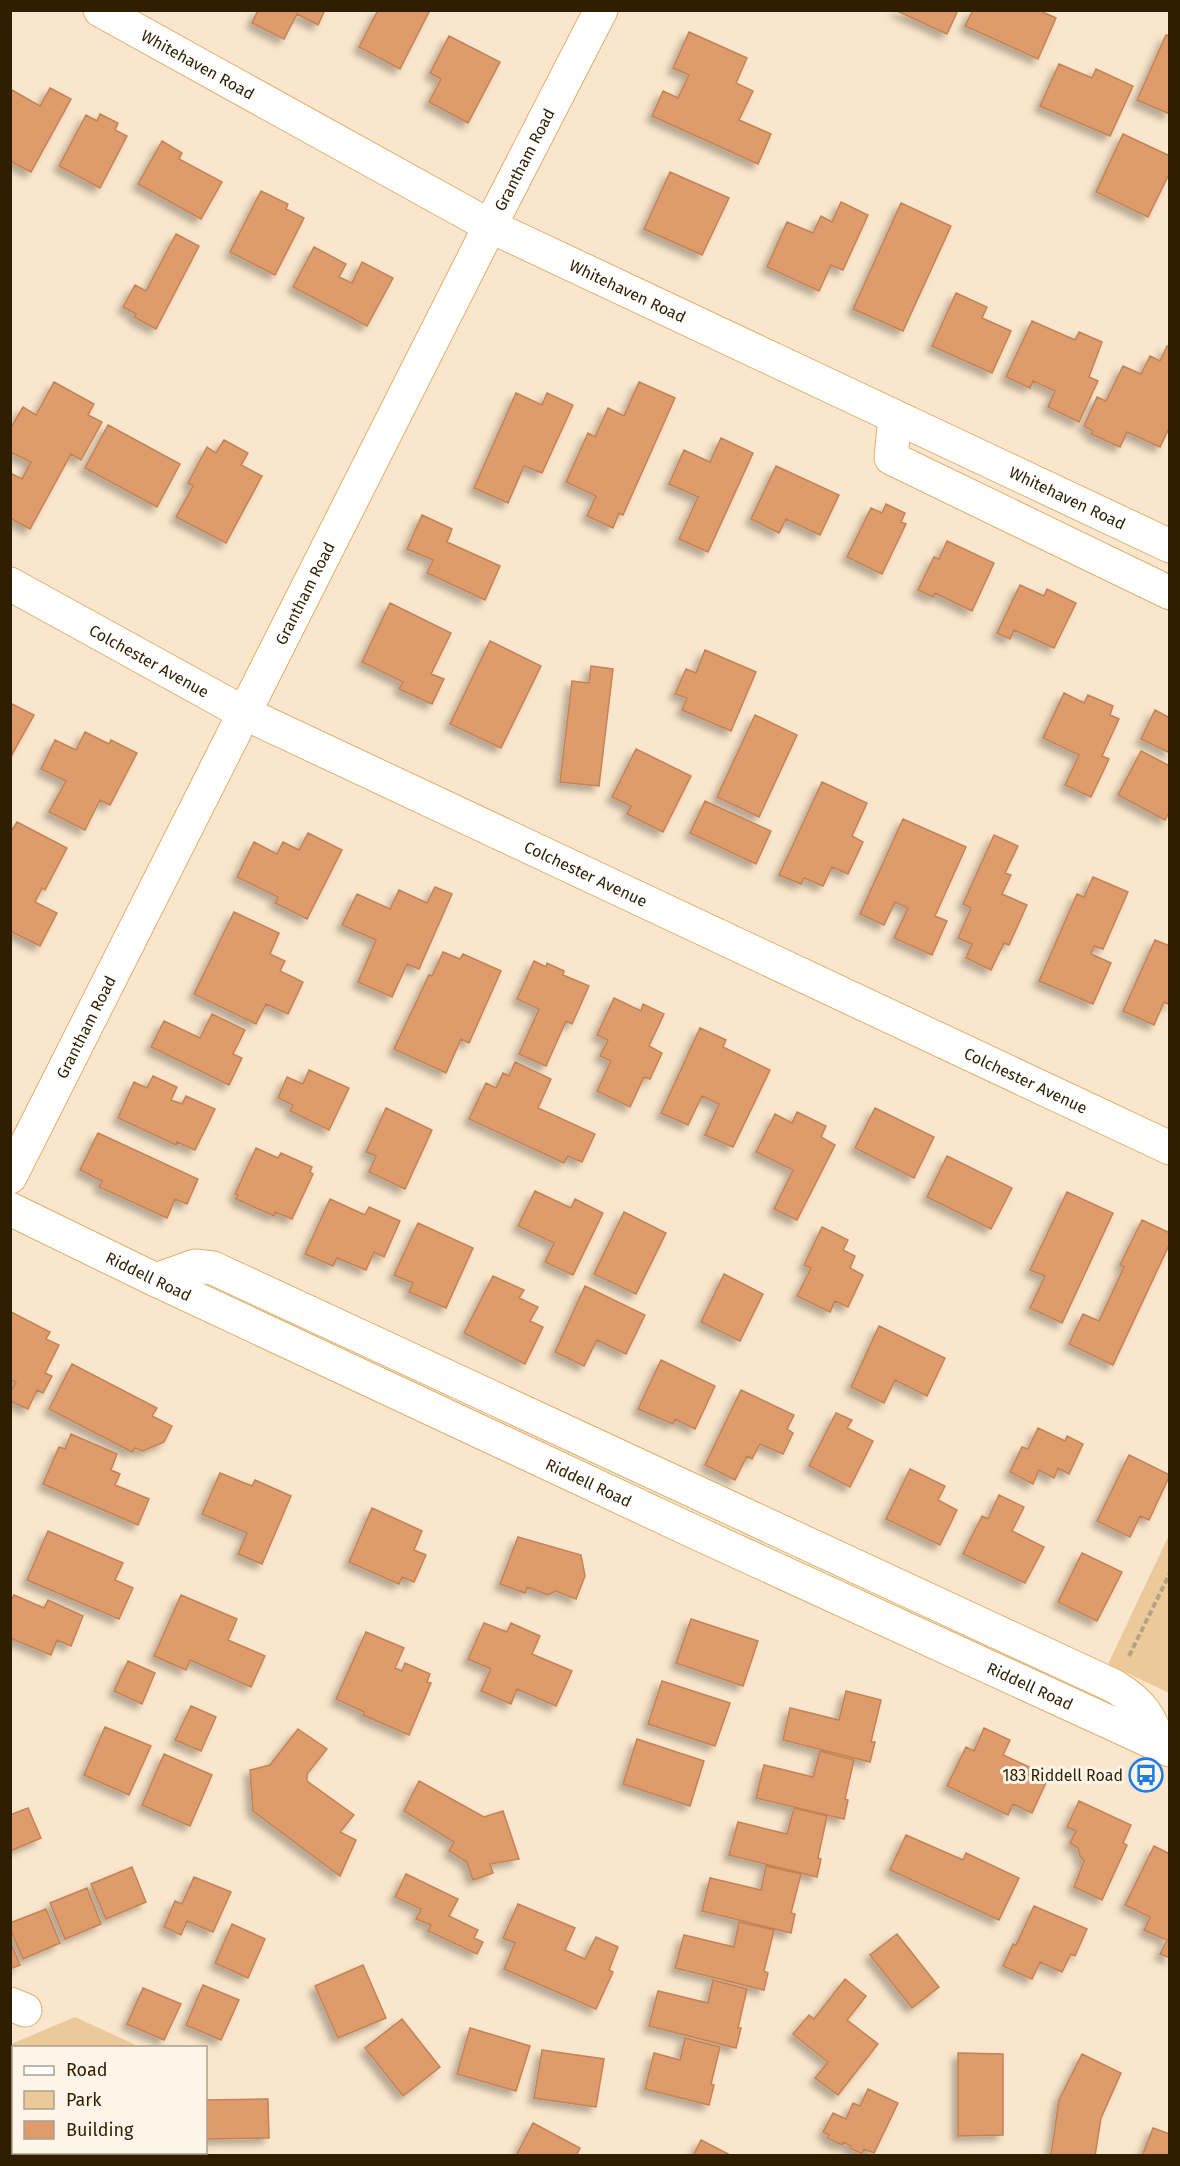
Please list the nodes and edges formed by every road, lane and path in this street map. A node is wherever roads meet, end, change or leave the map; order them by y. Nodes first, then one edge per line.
1 (100, 10) edge
2 (602, 10) edge
3 (490, 226) junction
4 (895, 417) junction
5 (1170, 546) edge
6 (10, 584) edge
7 (1170, 593) edge
8 (244, 713) junction
9 (1170, 1148) edge
10 (10, 1178) edge
11 (10, 1209) edge
12 (156, 1280) junction
13 (1170, 1573) edge
14 (1114, 1686) junction
15 (1165, 1748) edge

1 - 3 street, Whitehaven Road
2 - 3 street, Grantham Road
3 - 4 street, Whitehaven Road
3 - 8 street, Grantham Road
4 - 5 street, Whitehaven Road
4 - 7 street
6 - 8 street, Colchester Avenue
8 - 9 street, Colchester Avenue
8 - 10 street, Grantham Road
11 - 12 street, Riddell Road
12 - 14 street
12 - 15 street, Riddell Road
13 - 14 path
14 - 15 street

